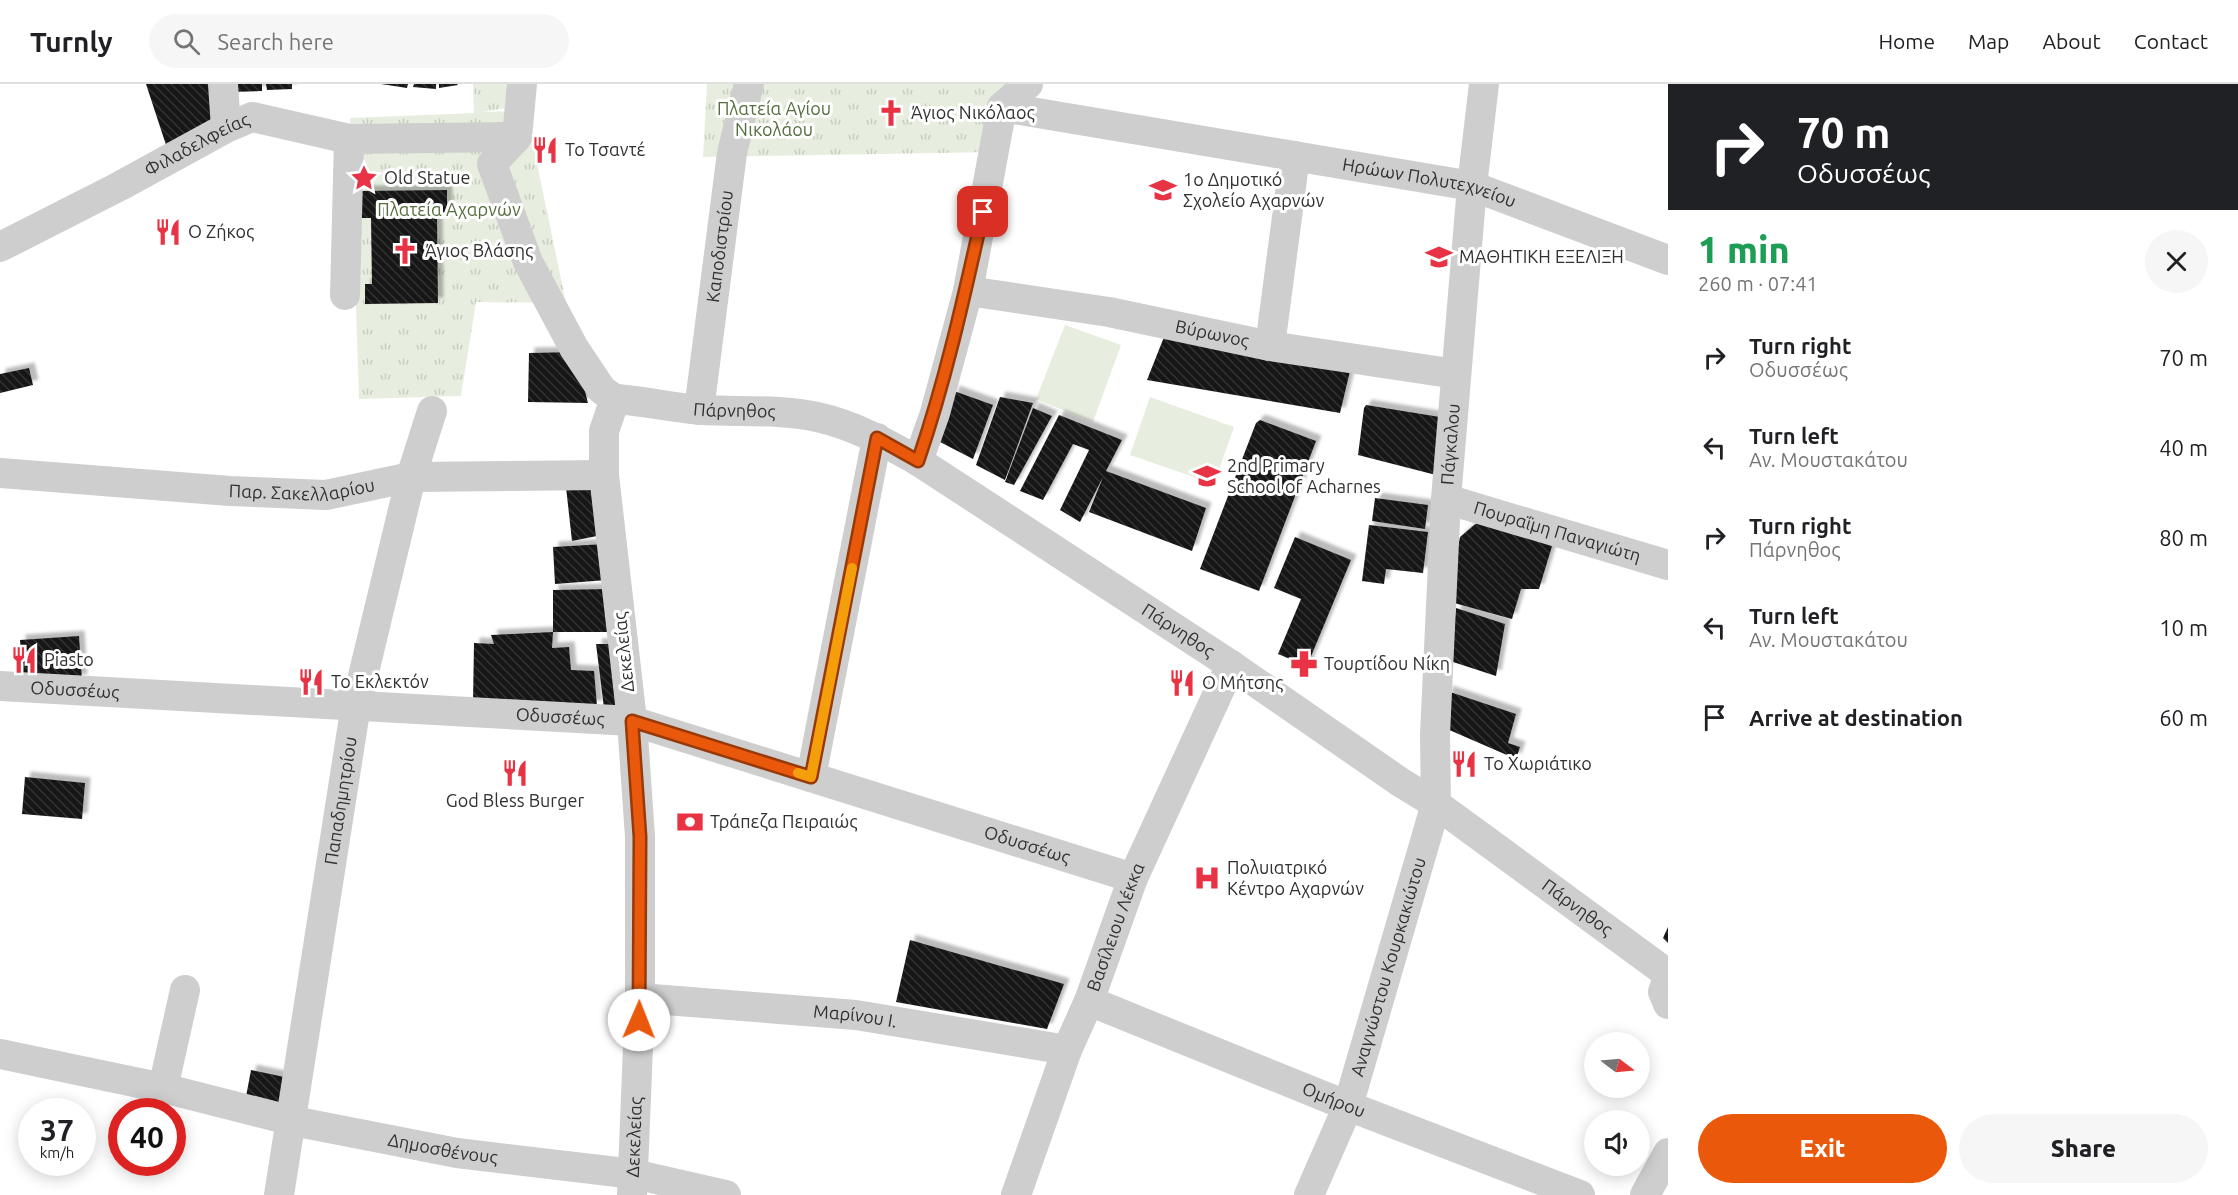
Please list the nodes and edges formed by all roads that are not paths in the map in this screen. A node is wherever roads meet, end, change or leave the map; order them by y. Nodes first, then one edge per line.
1 (223, 84) edge
2 (522, 84) edge
3 (749, 84) edge
4 (1028, 84) edge
5 (1484, 84) edge
6 (1002, 107) junction
7 (226, 128) junction
8 (517, 137) junction
9 (349, 139) junction
10 (1295, 156) junction
11 (1472, 186) junction
12 (0, 247) edge
13 (1668, 260) edge
14 (968, 291) junction
15 (345, 295) dead end
16 (1270, 346) junction
17 (1456, 374) junction
18 (627, 400) junction
19 (699, 410) junction
20 (432, 411) dead end
21 (877, 438) junction
22 (918, 461) junction
23 (0, 473) edge
24 (604, 474) junction
25 (411, 477) junction
26 (1446, 499) junction
27 (1668, 565) edge
28 (1231, 665) junction
29 (0, 686) edge
30 (356, 705) junction
31 (632, 721) junction
32 (811, 777) junction
33 (1436, 804) junction
34 (1133, 878) junction
35 (1668, 976) edge
36 (185, 990) dead end
37 (640, 998) junction
38 (1089, 1001) junction
39 (1668, 1004) edge
40 (1067, 1050) junction
41 (0, 1054) edge
42 (163, 1088) junction
43 (1348, 1106) junction
44 (293, 1120) junction
45 (1668, 1153) edge
46 (633, 1184) edge
47 (279, 1195) edge
48 (726, 1195) edge
49 (1016, 1195) edge
50 (1309, 1195) edge
51 (1580, 1195) edge
52 (1645, 1195) edge

1 - 7 street
2 - 8 street
3 - 19 street, Καποδιστρίου
4 - 6 street
5 - 11 street, Πάγκαλου
6 - 10 street, Ηρώων Πολυτεχνείου
6 - 14 street
7 - 9 street, Φιλαδελφείας
7 - 12 street, Φιλαδελφείας
8 - 9 street, Φιλαδελφείας
8 - 18 street
9 - 15 street
10 - 11 street, Ηρώων Πολυτεχνείου
10 - 16 street
11 - 13 street, Ηρώων Πολυτεχνείου
11 - 17 street, Πάγκαλου
14 - 16 street, Βύρωνος
14 - 22 street
16 - 17 street, Βύρωνος
17 - 26 street, Πάγκαλου
18 - 19 street, Πάρνηθος
18 - 24 street, Δεκελείας
19 - 21 street, Πάρνηθος
20 - 25 street, Παπαδημητρίου
21 - 22 street, Πάρνηθος
21 - 32 street
22 - 28 street, Πάρνηθος
23 - 25 street, Παρ. Σακελλαρίου
24 - 25 street, Παρ. Σακελλαρίου
24 - 31 street, Δεκελείας
25 - 30 street, Παπαδημητρίου
26 - 27 street, Πουραΐμη Παναγιώτη
26 - 33 street, Πάγκαλου
28 - 33 street, Πάρνηθος
28 - 34 street, Βασίλειου Λέκκα
29 - 30 street, Οδυσσέως
30 - 31 street, Οδυσσέως
30 - 44 street, Παπαδημητρίου
31 - 32 street, Οδυσσέως
31 - 37 street, Δεκελείας
32 - 34 street, Οδυσσέως
33 - 35 street, Πάρνηθος
33 - 43 street, Αναγνώστου Κουρκακιώτου
34 - 38 street, Βασίλειου Λέκκα
35 - 39 street
36 - 42 street
37 - 40 street, Μαρίνου Ι.
37 - 46 street, Δεκελείας
38 - 40 street, Βασίλειου Λέκκα
38 - 43 street, Ομήρου
40 - 49 street, Βασίλειου Λέκκα
41 - 42 street, Δημοσθένους
42 - 44 street, Δημοσθένους
43 - 50 street, Αναγνώστου Κουρκακιώτου
43 - 51 street, Ομήρου
44 - 46 street, Δημοσθένους
44 - 47 street, Παπαδημητρίου
45 - 52 street
46 - 48 street, Δημοσθένους

